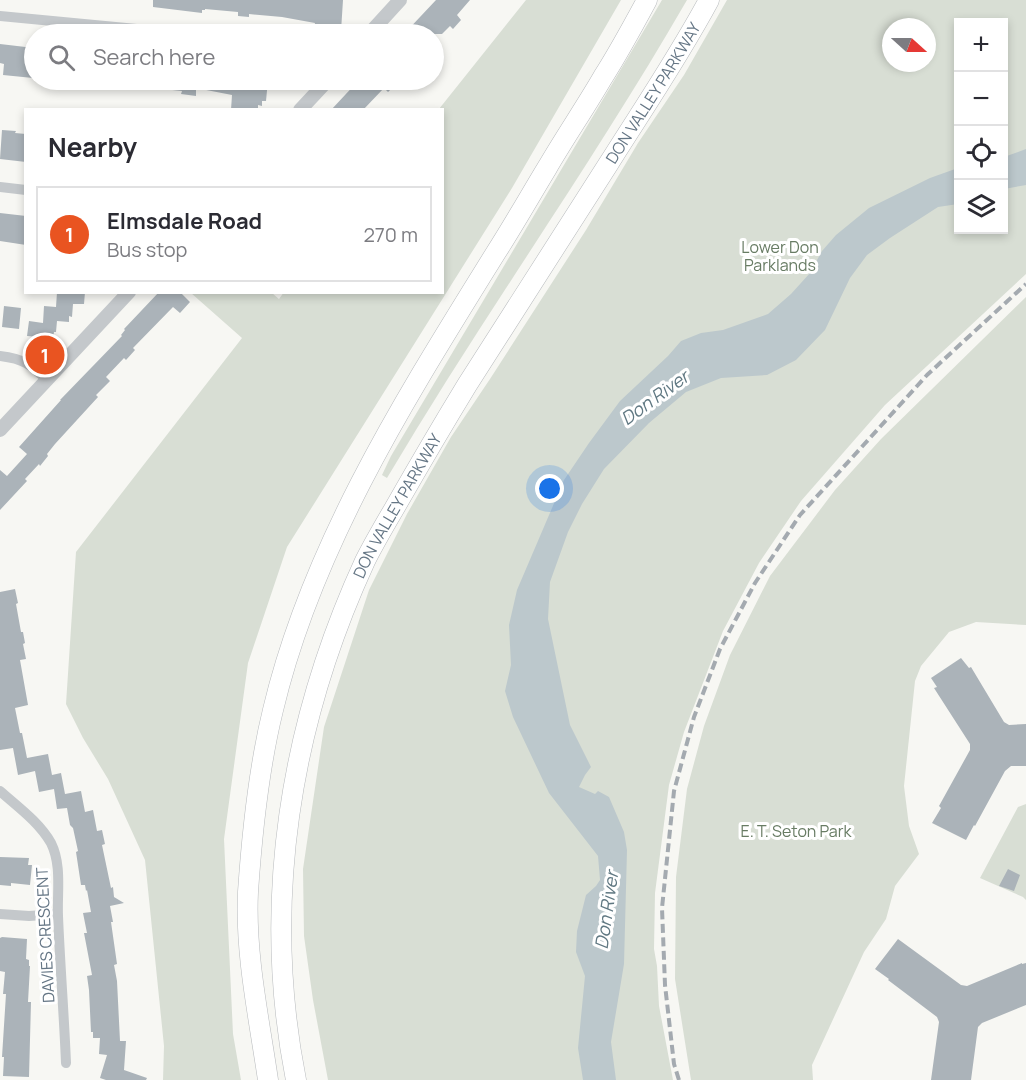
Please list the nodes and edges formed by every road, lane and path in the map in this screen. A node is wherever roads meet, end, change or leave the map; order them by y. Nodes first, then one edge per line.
1 (400, 0) edge
2 (647, 0) edge
3 (709, 0) edge
4 (0, 16) edge
5 (84, 24) edge
6 (378, 24) edge
7 (319, 90) edge
8 (302, 108) edge
9 (0, 187) edge
10 (24, 190) edge
11 (127, 294) edge
12 (0, 356) edge
13 (47, 380) junction
14 (0, 430) edge
15 (0, 791) edge
16 (0, 914) edge
17 (58, 914) junction
18 (66, 1063) dead end
19 (268, 1080) edge
20 (296, 1080) edge

1 - 6 street
2 - 19 highway
3 - 20 highway, DON VALLEY PARKWAY
4 - 5 street
7 - 8 street
9 - 10 street
11 - 13 street
12 - 13 street
13 - 14 street
15 - 17 street, DAVIES CRESCENT
16 - 17 street
17 - 18 street, DAVIES CRESCENT

